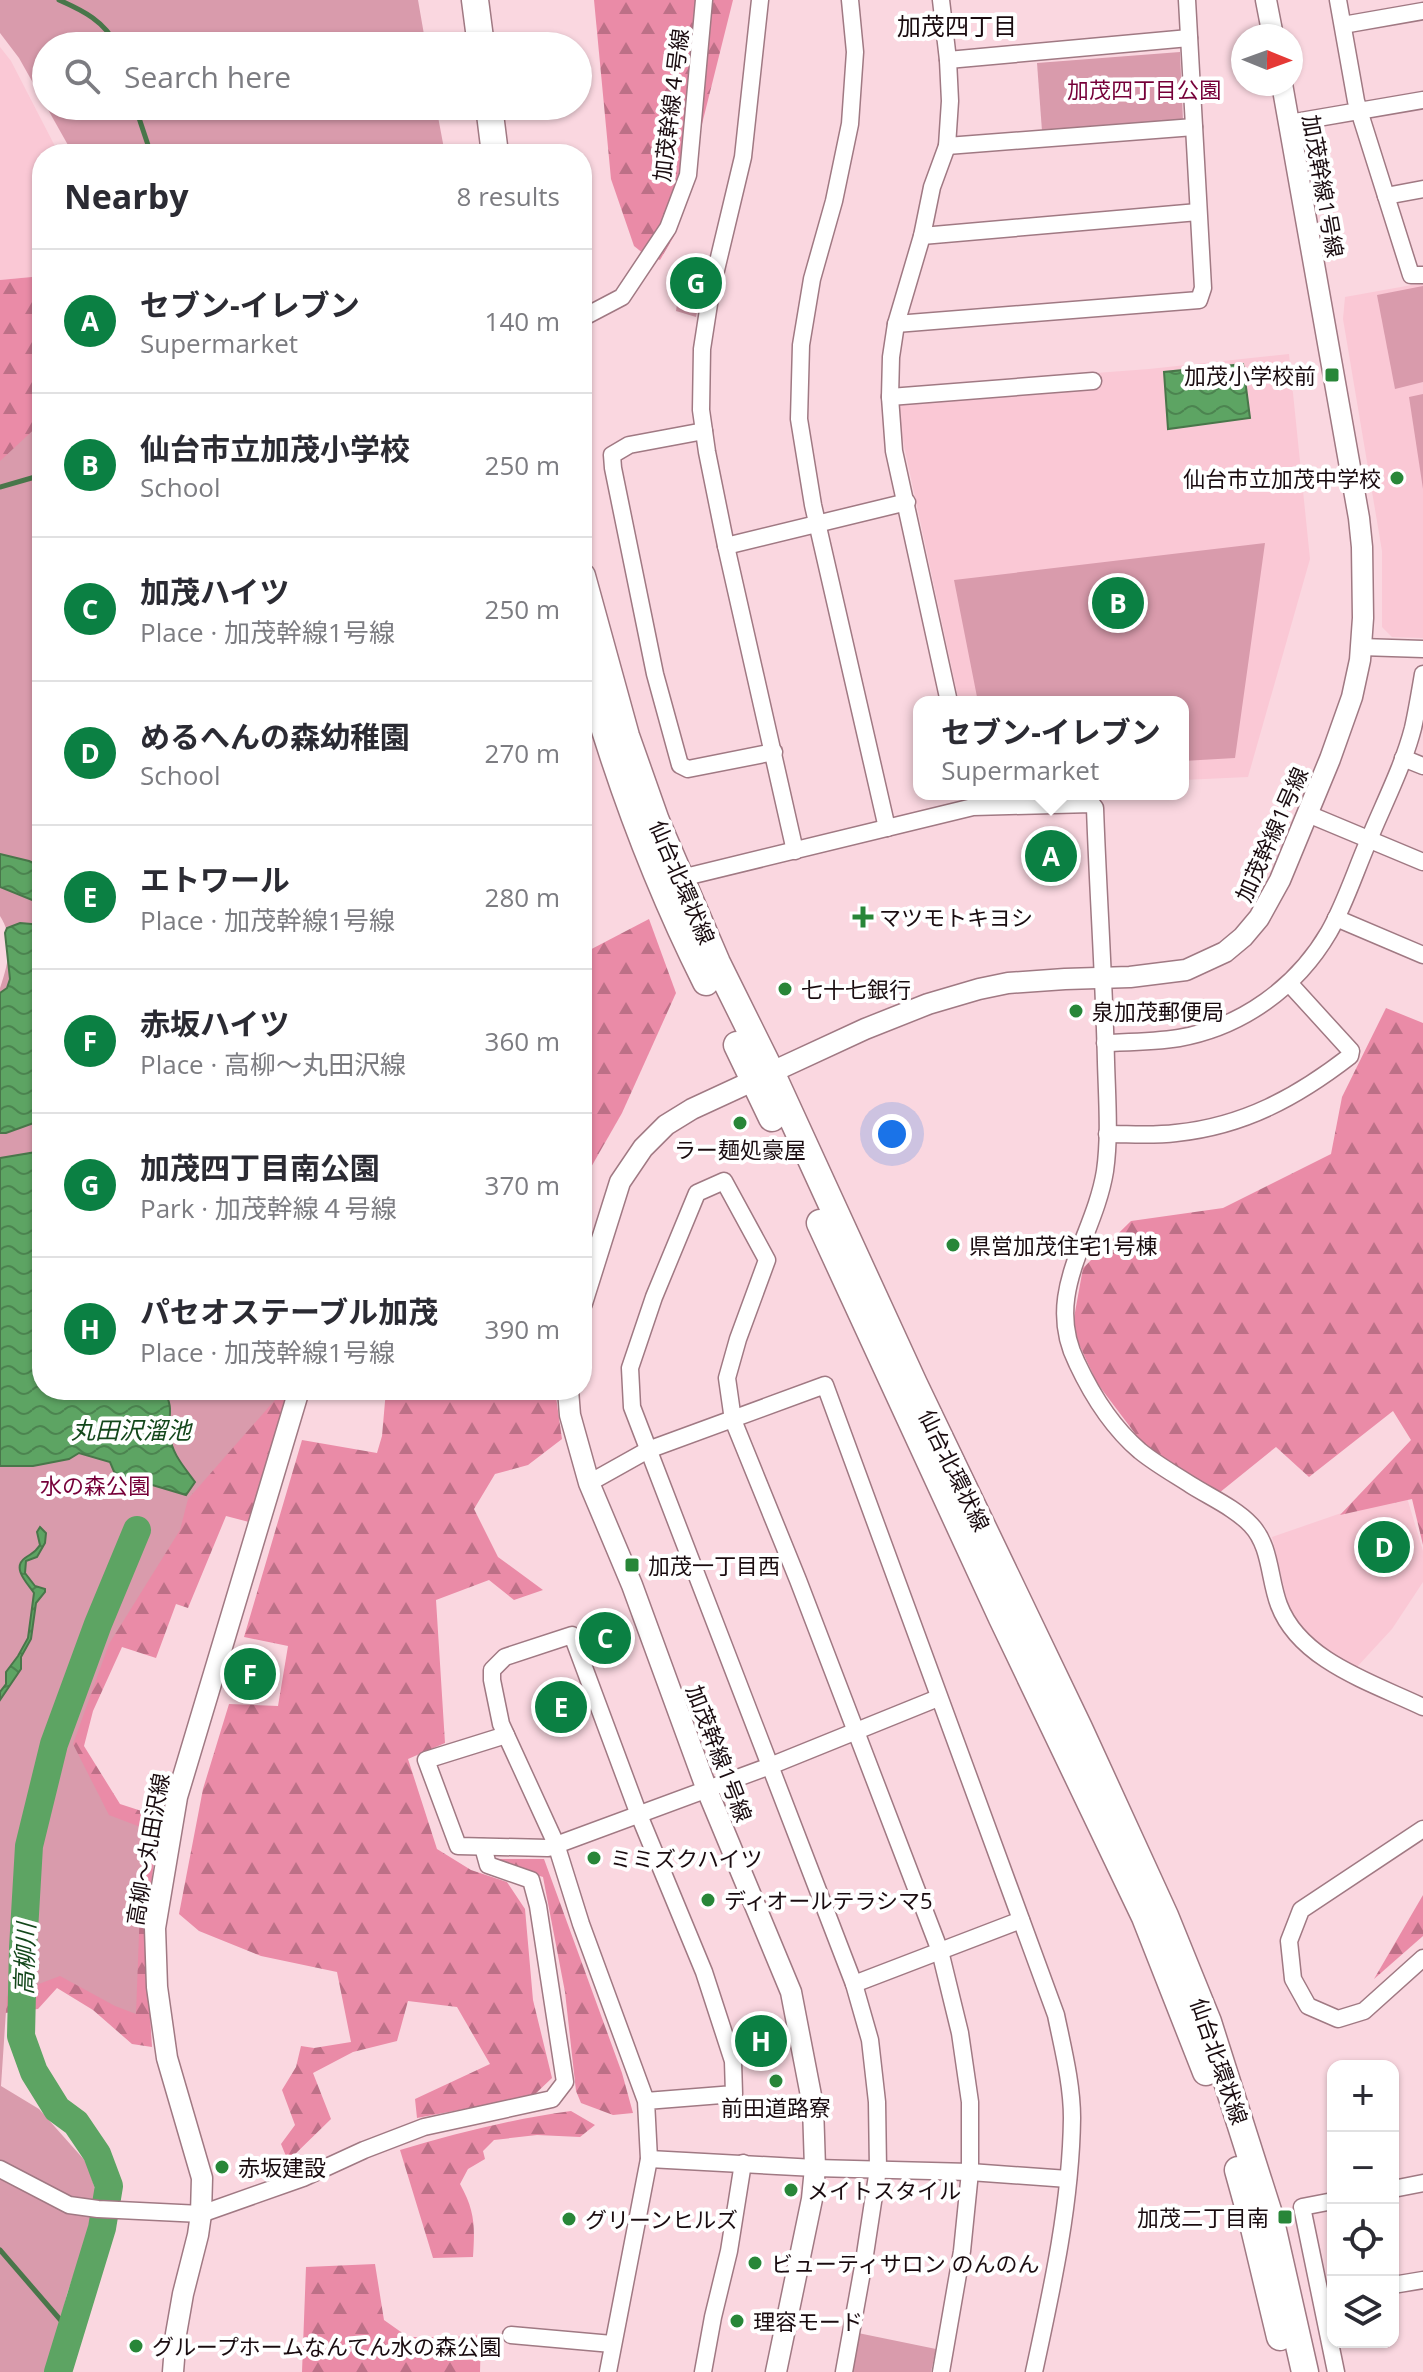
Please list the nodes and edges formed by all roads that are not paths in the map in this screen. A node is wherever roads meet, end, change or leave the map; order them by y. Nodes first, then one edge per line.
1 (475, 0) edge
2 (493, 0) edge
3 (704, 0) edge
4 (760, 0) edge
5 (850, 0) edge
6 (941, 0) edge
7 (1187, 0) edge
8 (1266, 0) edge
9 (1338, 0) edge
10 (1423, 11) edge
11 (1271, 24) edge
12 (1343, 25) junction
13 (479, 32) edge
14 (497, 32) edge
15 (1189, 38) junction
16 (948, 60) junction
17 (1284, 96) edge
18 (1423, 100) edge
19 (1359, 111) junction
20 (491, 120) edge
21 (508, 120) edge
22 (1289, 123) junction
23 (1194, 127) junction
24 (494, 144) edge
25 (511, 144) edge
26 (947, 146) junction
27 (1423, 189) edge
28 (1386, 196) junction
29 (1198, 212) junction
30 (922, 236) junction
31 (1423, 275) edge
32 (592, 313) edge
33 (896, 324) junction
34 (1093, 381) dead end
35 (890, 397) junction
36 (704, 431) junction
37 (907, 502) junction
38 (818, 525) junction
39 (726, 546) junction
40 (592, 612) edge
41 (1361, 647) junction
42 (1423, 649) edge
43 (1423, 674) edge
44 (592, 684) edge
45 (948, 696) edge
46 (774, 752) junction
47 (1403, 758) junction
48 (1423, 766) edge
49 (971, 800) edge
50 (1308, 814) junction
51 (887, 828) junction
52 (1369, 839) junction
53 (795, 851) junction
54 (1423, 862) edge
55 (671, 881) junction
56 (1336, 918) junction
57 (1423, 955) edge
58 (1102, 978) junction
59 (1289, 983) junction
60 (1105, 1043) junction
61 (762, 1076) junction
62 (1107, 1134) junction
63 (592, 1271) edge
64 (296, 1400) edge
65 (569, 1400) edge
66 (733, 1420) junction
67 (648, 1450) junction
68 (589, 1483) junction
69 (938, 1698) junction
70 (1423, 1707) edge
71 (857, 1730) junction
72 (506, 1735) junction
73 (770, 1766) junction
74 (707, 1790) junction
75 (639, 1815) junction
76 (1423, 1829) edge
77 (556, 1844) junction
78 (483, 1847) junction
79 (1021, 1920) junction
80 (940, 1951) junction
81 (1423, 1958) edge
82 (854, 1984) junction
83 (646, 2101) junction
84 (649, 2159) junction
85 (743, 2163) junction
86 (815, 2168) junction
87 (0, 2169) edge
88 (878, 2169) junction
89 (970, 2172) junction
90 (1068, 2179) junction
91 (1423, 2183) edge
92 (1399, 2188) edge
93 (1327, 2202) edge
94 (201, 2214) junction
95 (1423, 2280) edge
96 (1399, 2284) edge
97 (1327, 2297) edge
98 (511, 2335) dead end
99 (612, 2344) junction
100 (1333, 2348) edge
101 (173, 2372) edge
102 (608, 2372) edge
103 (703, 2372) edge
104 (776, 2372) edge
105 (844, 2372) edge
106 (941, 2372) edge
107 (1034, 2372) edge
108 (1288, 2372) edge
109 (1305, 2372) edge
110 (1336, 2372) edge

1 - 13 main road
2 - 14 main road
3 - 32 street, 加茂幹線４号線
4 - 36 street
5 - 38 street
6 - 16 street
7 - 15 street
8 - 11 street
9 - 12 street
10 - 12 street
12 - 19 street
15 - 16 street
15 - 23 street
16 - 26 street
17 - 22 street, 加茂幹線1号線
18 - 19 street
19 - 22 street
19 - 28 street
20 - 24 main road
21 - 25 main road
22 - 41 street, 加茂幹線1号線
23 - 26 street
23 - 29 street
26 - 30 street
27 - 28 street
28 - 31 street
29 - 30 street
29 - 33 street
30 - 33 street
33 - 35 street
34 - 35 street
35 - 37 street
36 - 39 street
36 - 46 street
37 - 38 street
37 - 45 street
38 - 39 street
38 - 51 street
39 - 46 street
40 - 55 main road, 仙台北環状線
41 - 42 street
41 - 50 street, 加茂幹線1号線
43 - 47 street
44 - 55 main road, 仙台北環状線
46 - 53 street
47 - 48 street
47 - 52 street
49 - 51 street
49 - 58 street
50 - 52 street
50 - 58 street, 加茂幹線1号線
51 - 53 street
52 - 54 street
52 - 56 street
53 - 55 street
55 - 61 main road, 仙台北環状線
56 - 57 street
56 - 59 street
58 - 60 street
58 - 61 street, 加茂幹線1号線
59 - 60 street
59 - 62 street
60 - 62 street
61 - 63 street, 加茂幹線1号線
61 - 108 main road, 仙台北環状線
61 - 109 main road, 仙台北環状線
62 - 70 street
64 - 94 street, 高柳～丸田沢線
65 - 68 street, 加茂幹線1号線
66 - 67 street
66 - 67 street
66 - 69 street
66 - 71 street
67 - 68 street
67 - 73 street
68 - 74 street, 加茂幹線1号線
69 - 71 street
69 - 79 street
71 - 73 street
71 - 80 street
72 - 75 street
72 - 77 street
72 - 78 street
73 - 74 street
73 - 82 street
74 - 75 street
74 - 86 street, 加茂幹線1号線
75 - 77 street
75 - 83 street
76 - 81 street
77 - 78 street
77 - 83 street
78 - 94 street
79 - 80 street
79 - 90 street
80 - 82 street
80 - 89 street
82 - 88 street
83 - 84 street
84 - 85 street
84 - 99 street
85 - 86 street
85 - 103 street
86 - 88 street
86 - 104 street, 加茂幹線1号線
87 - 94 street
88 - 89 street
88 - 105 street
89 - 90 street
89 - 106 street
90 - 107 street
91 - 92 street
93 - 97 street
94 - 101 street, 高柳～丸田沢線
95 - 96 street
98 - 99 street
99 - 102 street
100 - 110 street

